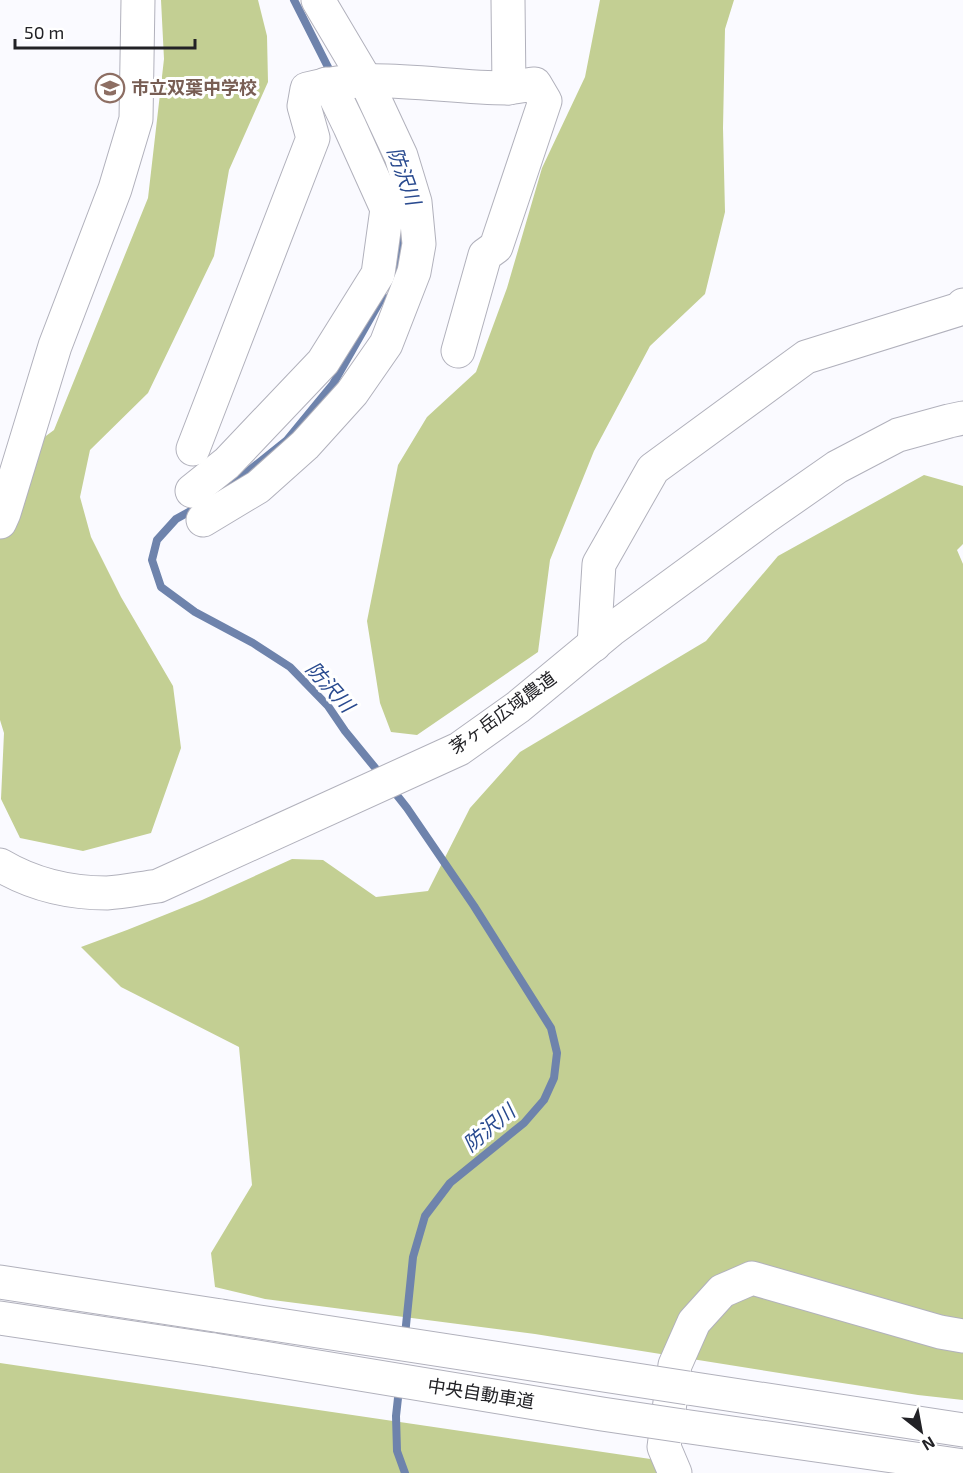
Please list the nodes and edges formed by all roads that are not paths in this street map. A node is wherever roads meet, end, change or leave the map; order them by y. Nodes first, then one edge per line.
1 (138, 0) edge
2 (318, 0) edge
3 (507, 0) edge
4 (345, 82) junction
5 (508, 88) junction
6 (963, 305) edge
7 (458, 351) dead end
8 (963, 418) edge
9 (193, 449) dead end
10 (0, 522) edge
11 (594, 645) junction
12 (0, 865) edge
13 (0, 1282) edge
14 (0, 1318) edge
15 (963, 1336) edge
16 (963, 1430) edge
17 (963, 1466) edge
18 (675, 1473) edge

1 - 10 main road
2 - 4 main road
3 - 5 main road
4 - 4 main road
4 - 5 main road
4 - 9 main road
5 - 7 main road
6 - 11 main road
8 - 11 main road, 茅ヶ岳広域農道
11 - 12 main road, 茅ヶ岳広域農道
13 - 16 main road, bridge
14 - 17 main road, 中央自動車道, bridge
15 - 18 main road

